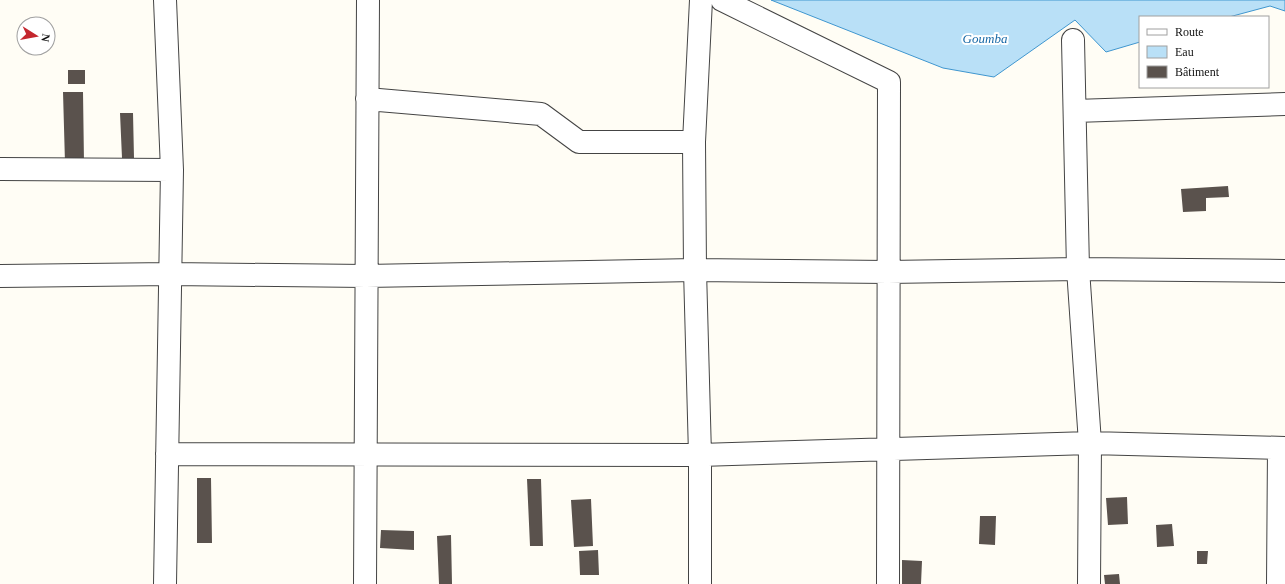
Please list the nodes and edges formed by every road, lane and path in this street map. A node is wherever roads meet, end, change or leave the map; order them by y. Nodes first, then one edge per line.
1 (164, 0) edge
2 (368, 0) edge
3 (701, 0) edge
4 (722, 0) edge
5 (1073, 40) dead end
6 (367, 98) junction
7 (1285, 104) edge
8 (1075, 111) junction
9 (694, 142) junction
10 (0, 169) edge
11 (172, 170) junction
12 (1078, 269) junction
13 (695, 270) junction
14 (1285, 271) edge
15 (888, 272) junction
16 (170, 274) junction
17 (0, 276) edge
18 (366, 276) junction
19 (1090, 443) junction
20 (1282, 448) edge
21 (888, 450) junction
22 (167, 454) junction
23 (366, 454) junction
24 (700, 455) junction
25 (165, 584) edge
26 (365, 584) edge
27 (700, 584) edge
28 (888, 584) edge
29 (1089, 584) edge
30 (1278, 584) edge

1 - 11 street
2 - 6 street
3 - 9 street
4 - 15 street
5 - 8 street
6 - 9 street
6 - 18 street
7 - 8 street
8 - 12 street
9 - 13 street
10 - 11 street
11 - 16 street
12 - 14 street
12 - 15 street
12 - 19 street
13 - 15 street
13 - 18 street
13 - 24 street
15 - 21 street
16 - 17 street
16 - 18 street
16 - 22 street
18 - 23 street
19 - 20 street
19 - 21 street
19 - 29 street
20 - 30 street
21 - 24 street
21 - 28 street
22 - 23 street
22 - 25 street
23 - 24 street
23 - 26 street
24 - 27 street

